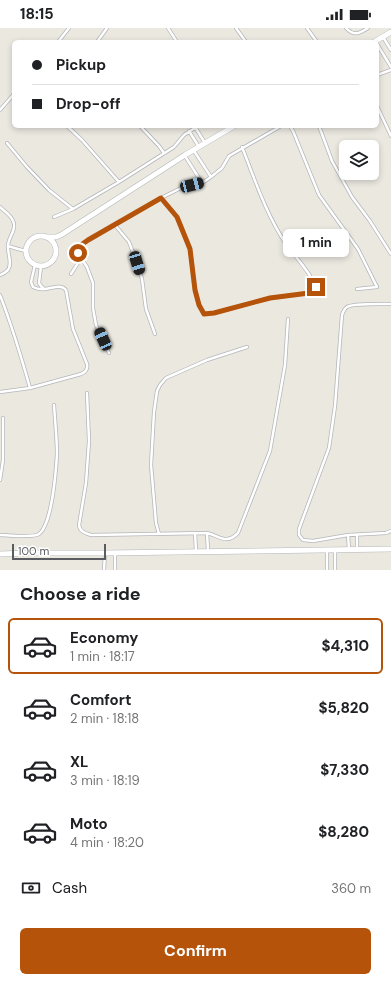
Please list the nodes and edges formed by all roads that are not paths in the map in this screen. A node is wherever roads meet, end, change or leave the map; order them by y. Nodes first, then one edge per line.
1 (69, 28) edge
2 (107, 28) edge
3 (168, 28) edge
4 (236, 28) edge
5 (307, 28) edge
6 (346, 28) edge
7 (368, 28) edge
8 (388, 28) edge
9 (391, 32) edge
10 (383, 37) junction
11 (60, 40) edge
12 (98, 40) edge
13 (176, 40) edge
14 (245, 40) edge
15 (316, 40) edge
16 (379, 40) edge
17 (379, 47) edge
18 (391, 50) edge
19 (391, 67) edge
20 (391, 70) edge
21 (379, 74) edge
22 (12, 96) edge
23 (0, 110) edge
24 (379, 110) edge
25 (69, 128) edge
26 (142, 128) edge
27 (194, 128) edge
28 (198, 128) edge
29 (231, 128) edge
30 (277, 128) edge
31 (291, 128) edge
32 (320, 128) edge
33 (189, 130) junction
34 (391, 136) edge
35 (7, 143) dead end
36 (206, 143) junction
37 (199, 147) junction
38 (242, 147) junction
39 (194, 150) junction
40 (164, 153) junction
41 (185, 155) junction
42 (211, 177) junction
43 (119, 182) junction
44 (202, 183) junction
45 (161, 198) junction
46 (0, 207) edge
47 (73, 209) junction
48 (54, 217) dead end
49 (115, 225) junction
50 (61, 235) junction
51 (46, 237) junction
52 (8, 246) junction
53 (55, 249) junction
54 (26, 251) junction
55 (78, 253) junction
56 (391, 254) edge
57 (35, 265) junction
58 (41, 266) junction
59 (71, 274) dead end
60 (0, 275) edge
61 (357, 289) dead end
62 (45, 290) junction
63 (0, 295) edge
64 (391, 304) edge
65 (288, 320) dead end
66 (155, 334) dead end
67 (247, 347) dead end
68 (109, 353) dead end
69 (30, 388) junction
70 (0, 392) edge
71 (86, 393) dead end
72 (54, 405) dead end
73 (3, 418) dead end
74 (0, 480) edge
75 (391, 531) edge
76 (195, 533) junction
77 (207, 533) junction
78 (159, 534) junction
79 (0, 535) edge
80 (348, 535) junction
81 (357, 535) junction
82 (357, 549) junction
83 (391, 549) edge
84 (327, 550) junction
85 (335, 550) junction
86 (349, 550) junction
87 (196, 552) junction
88 (208, 552) junction
89 (105, 553) junction
90 (115, 553) junction
91 (0, 554) edge
92 (104, 570) edge
93 (115, 570) edge
94 (327, 570) edge
95 (335, 570) edge

1 - 11 lane
2 - 12 lane
3 - 13 lane
4 - 14 lane
5 - 15 lane
6 - 7 lane
8 - 9 lane
9 - 10 street
10 - 16 street
10 - 18 lane
17 - 19 lane
20 - 21 lane
22 - 23 lane
24 - 34 lane
25 - 43 lane
26 - 40 lane
27 - 33 lane
28 - 36 lane
29 - 36 street
30 - 38 lane
31 - 61 lane
32 - 56 lane
33 - 37 lane
33 - 40 lane
35 - 47 lane
36 - 37 street
37 - 39 street
38 - 42 lane
38 - 45 lane
39 - 41 street
39 - 42 lane
40 - 43 lane
41 - 44 lane
41 - 50 street
42 - 44 lane
43 - 47 lane
44 - 45 lane
45 - 49 lane
46 - 52 lane
47 - 48 lane
49 - 55 lane
49 - 66 lane
50 - 51 street
50 - 53 street
51 - 53 street
51 - 54 street
52 - 54 lane
52 - 60 lane
53 - 58 street
54 - 57 street
55 - 59 lane
55 - 68 lane
57 - 58 street
57 - 62 lane
58 - 62 lane
62 - 69 lane
63 - 69 lane
64 - 80 lane
65 - 77 lane
67 - 78 lane
69 - 70 lane
71 - 78 lane
72 - 79 lane
73 - 74 lane
75 - 81 lane
76 - 77 lane
76 - 78 lane
76 - 87 lane
77 - 88 lane
80 - 81 lane
80 - 86 lane
81 - 82 lane
82 - 83 street
82 - 86 street
84 - 85 street
84 - 88 street
84 - 94 lane
85 - 86 street
85 - 95 lane
87 - 88 street
87 - 90 street
89 - 90 street
89 - 91 street
89 - 92 lane
90 - 93 lane

